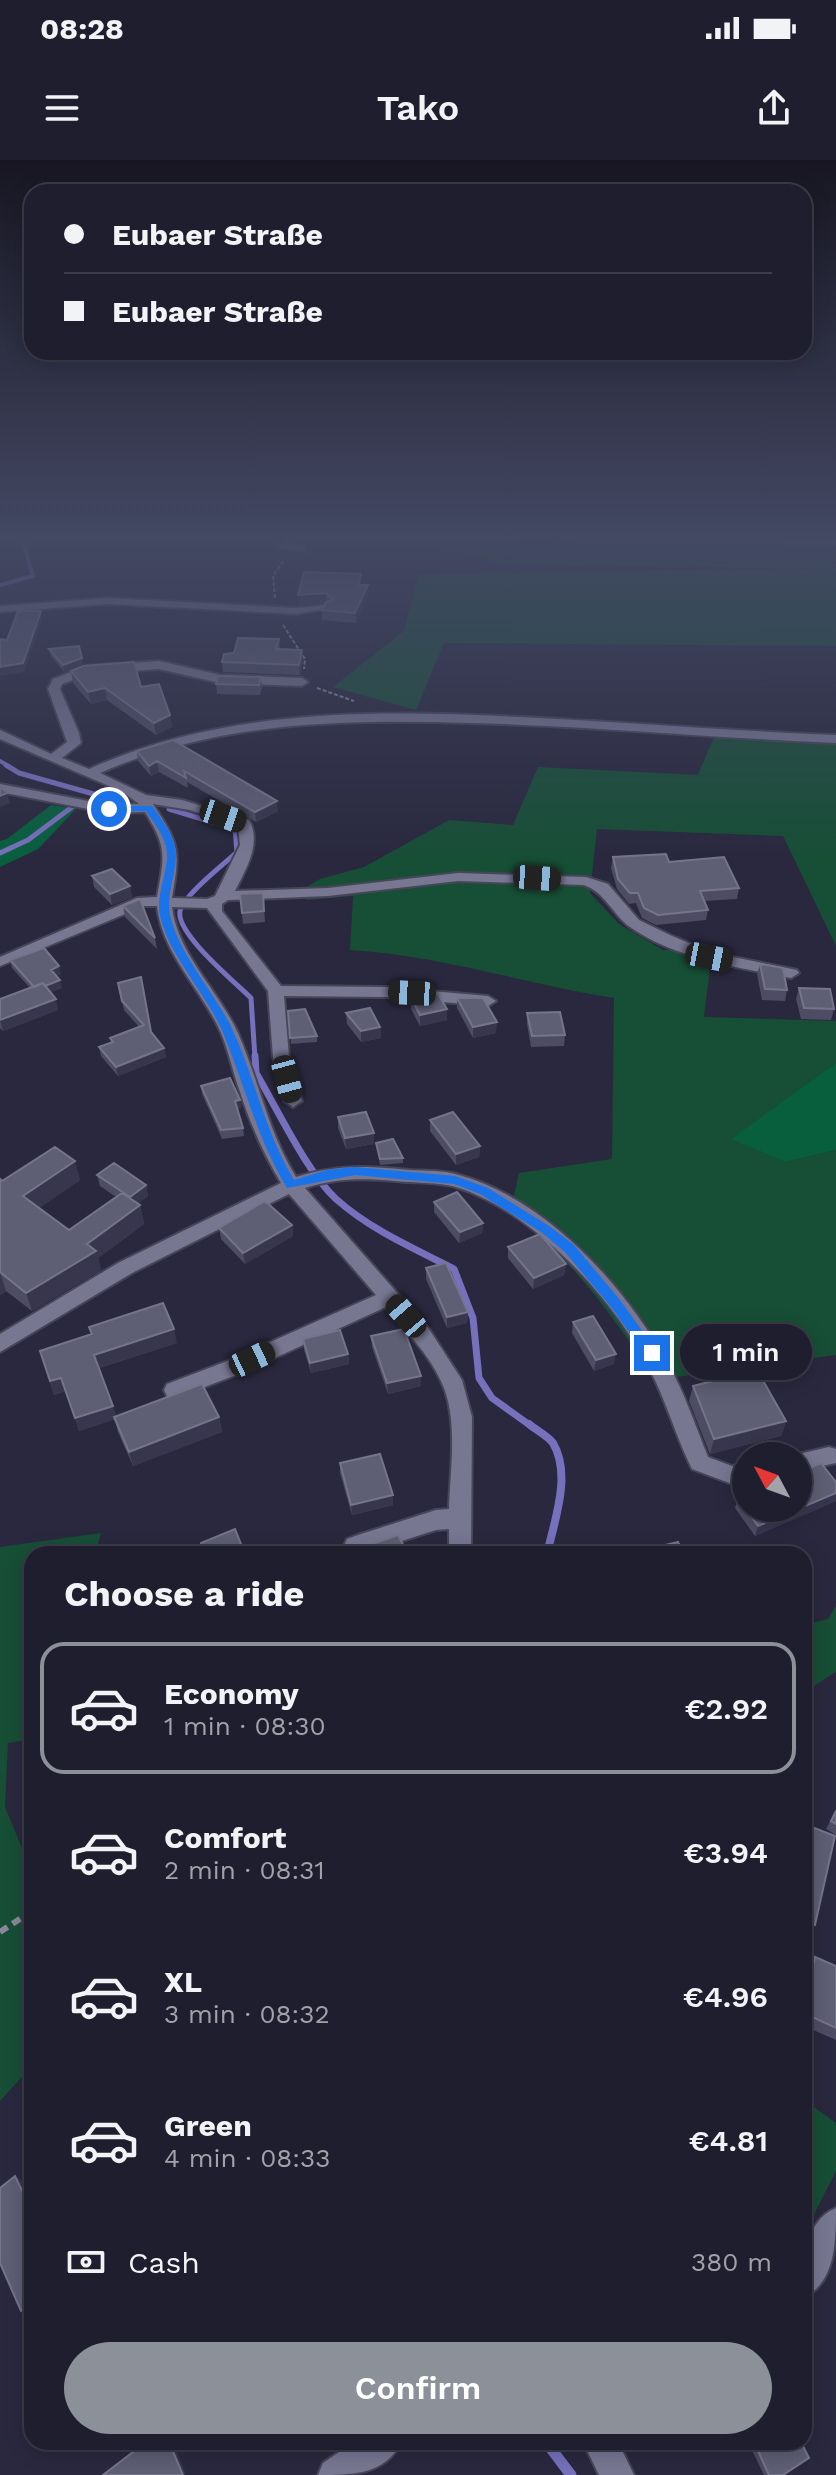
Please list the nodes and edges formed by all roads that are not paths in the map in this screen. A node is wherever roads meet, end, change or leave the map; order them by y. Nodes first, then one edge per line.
1 (302, 682) dead end
2 (0, 734) edge
3 (836, 739) edge
4 (53, 758) junction
5 (90, 773) junction
6 (0, 788) edge
7 (146, 803) junction
8 (220, 899) junction
9 (178, 902) junction
10 (1, 962) edge
11 (791, 973) dead end
12 (276, 991) junction
13 (488, 1001) edge
14 (293, 1101) dead end
15 (310, 1180) junction
16 (389, 1297) junction
17 (0, 1344) edge
18 (174, 1390) dead end
19 (829, 1456) dead end
20 (812, 1459) edge
21 (732, 1475) edge
22 (460, 1518) junction
23 (355, 1546) dead end
24 (460, 1546) edge
25 (836, 2223) edge
26 (812, 2266) edge
27 (372, 2450) edge
28 (604, 2450) edge
29 (335, 2475) edge
30 (617, 2475) edge

1 - 4 street
2 - 4 street
3 - 5 street
4 - 5 street
5 - 7 street
6 - 7 street
7 - 8 street
7 - 9 street
8 - 9 street
8 - 11 street
8 - 12 street
9 - 10 street
9 - 15 street
12 - 13 street
12 - 14 street
15 - 16 street
15 - 17 street
15 - 21 street
16 - 18 street
16 - 22 street
19 - 20 street
22 - 23 street
22 - 24 street
25 - 26 street
27 - 29 street
28 - 30 street

